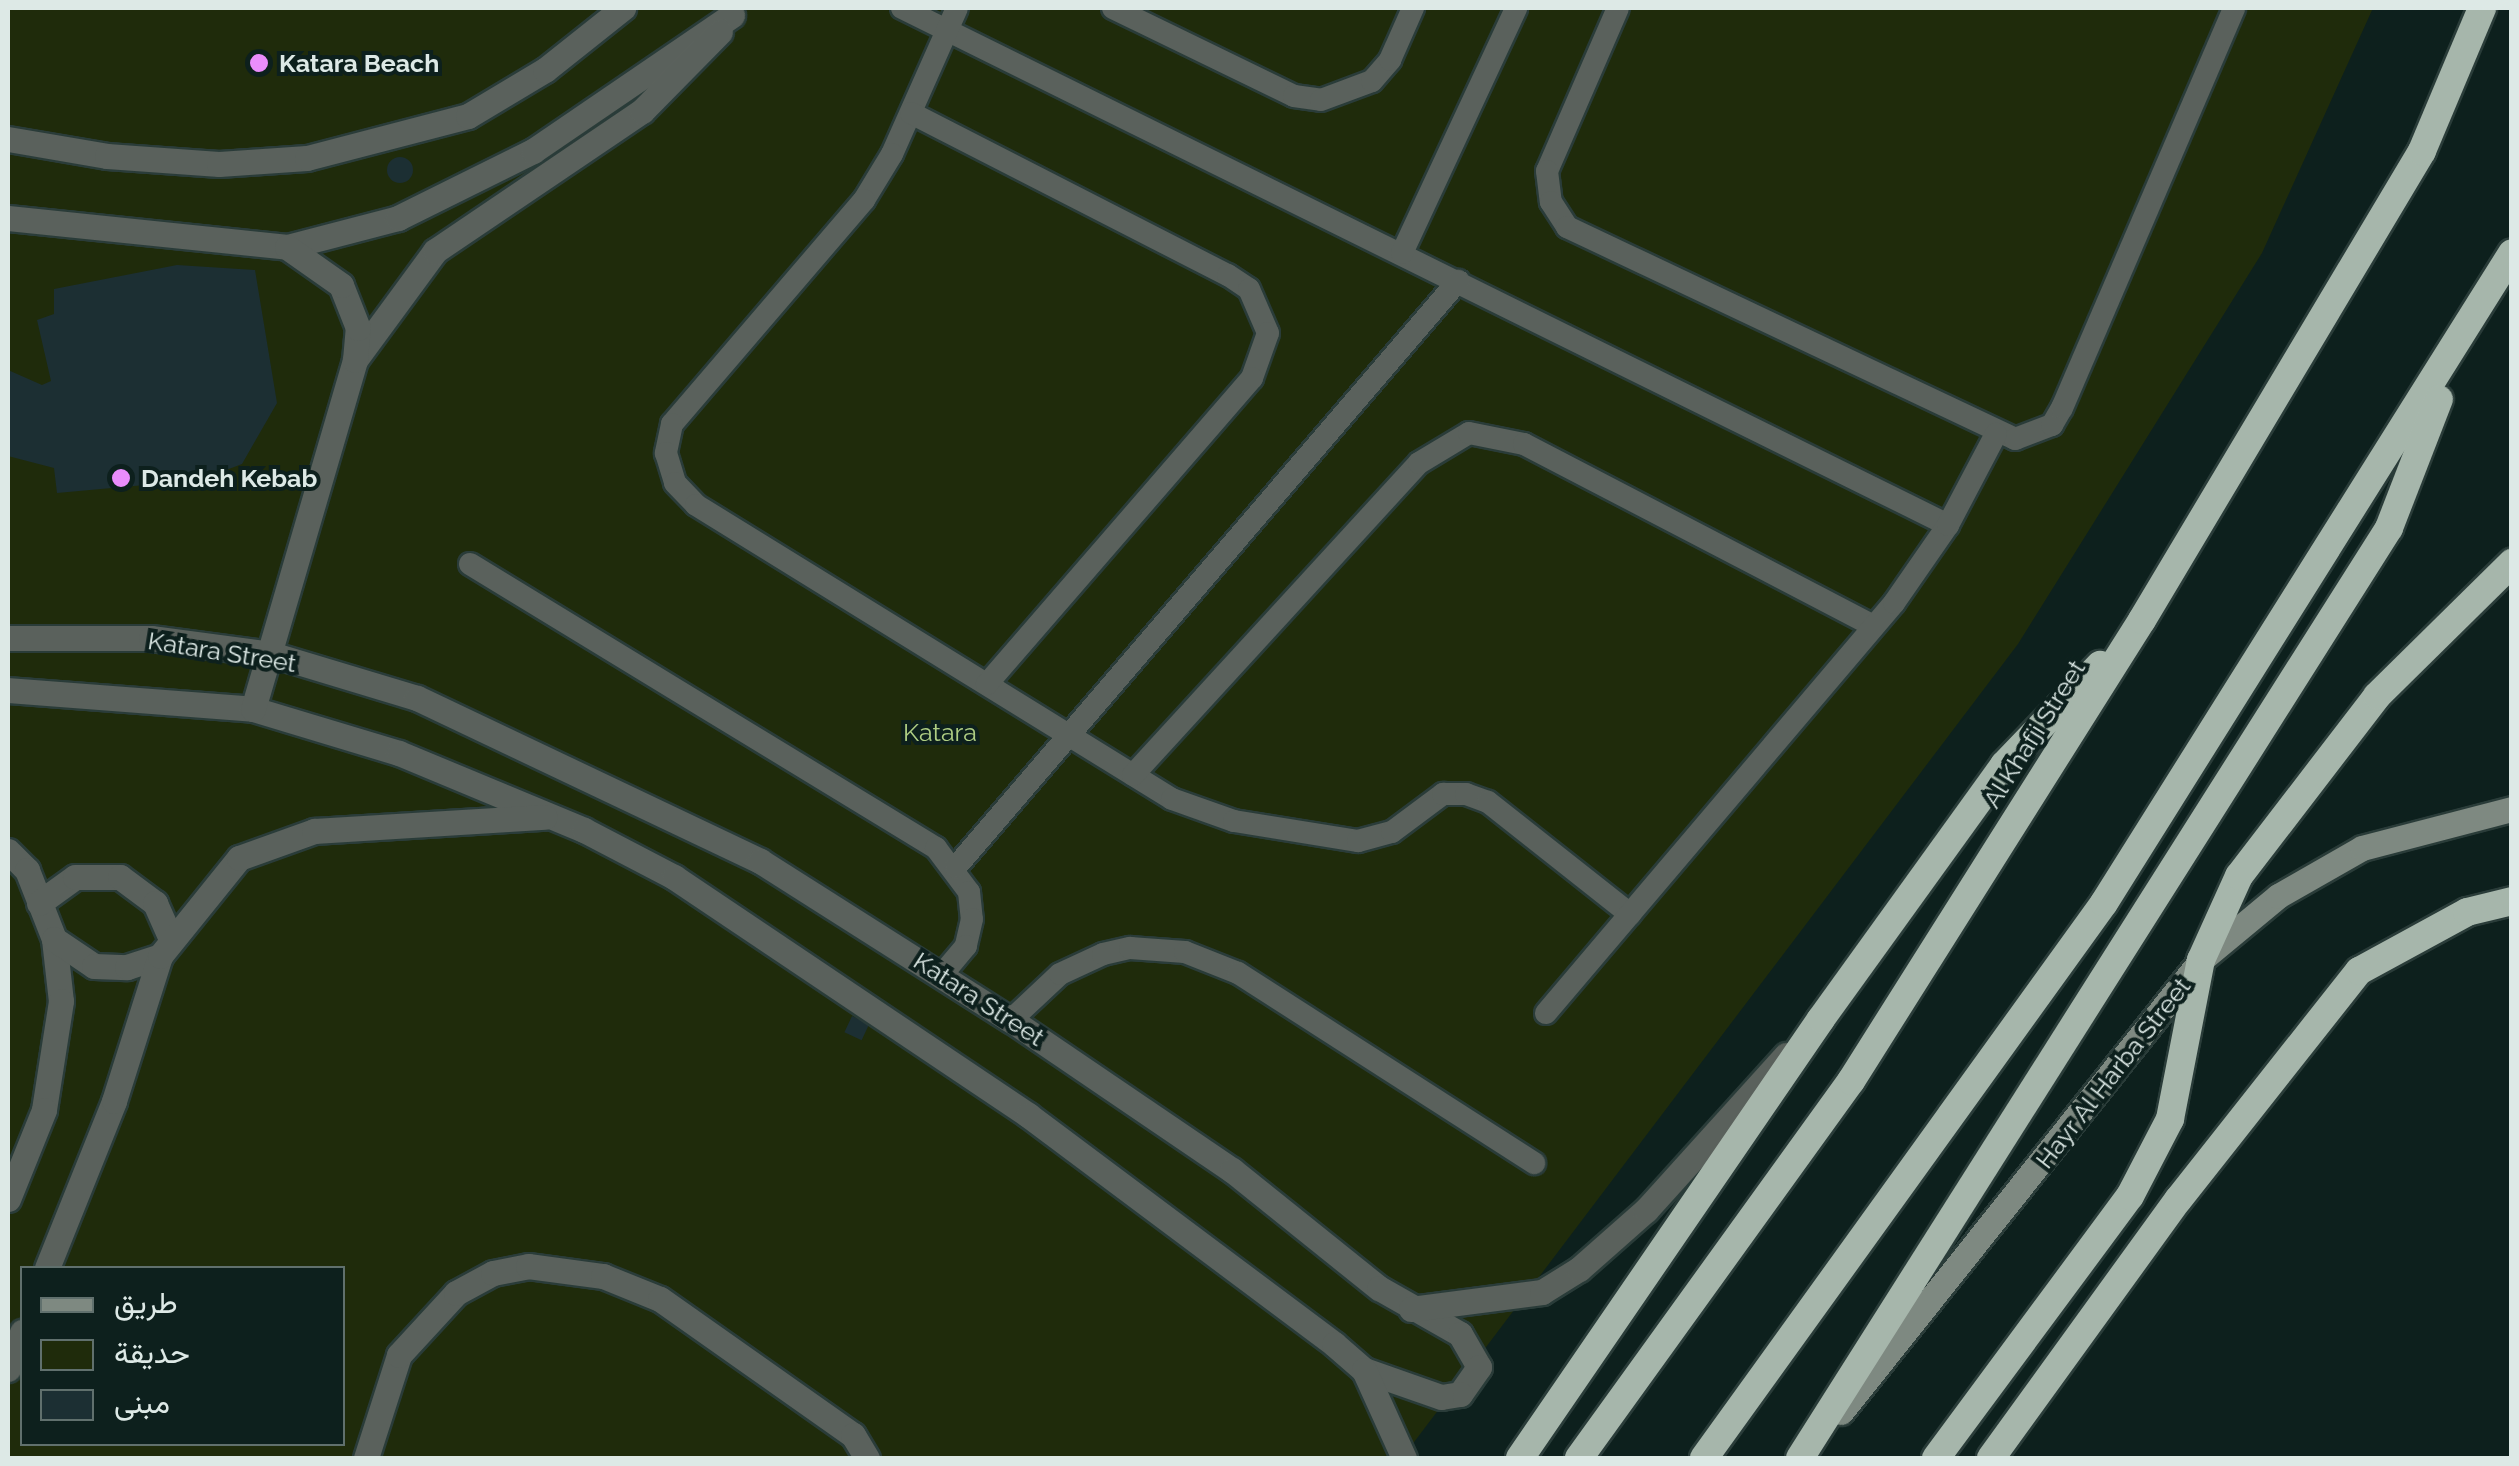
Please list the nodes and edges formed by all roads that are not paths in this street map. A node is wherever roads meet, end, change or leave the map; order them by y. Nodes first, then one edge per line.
1 (623, 8) edge
2 (902, 8) edge
3 (957, 8) edge
4 (1113, 8) edge
5 (1413, 8) edge
6 (1516, 8) edge
7 (1618, 8) edge
8 (2234, 8) edge
9 (2482, 8) edge
10 (734, 11) edge
11 (947, 30) junction
12 (911, 112) junction
13 (8, 139) edge
14 (8, 218) edge
15 (287, 247) junction
16 (1402, 254) junction
17 (2512, 254) edge
18 (1458, 281) junction
19 (2462, 342) junction
20 (355, 360) junction
21 (1996, 434) junction
22 (1948, 525) junction
23 (2512, 563) edge
24 (470, 564) dead end
25 (2142, 620) junction
26 (1874, 626) junction
27 (8, 638) edge
28 (271, 654) junction
29 (987, 684) junction
30 (8, 690) edge
31 (253, 709) junction
32 (1065, 733) junction
33 (1134, 775) junction
34 (2512, 810) edge
35 (552, 816) junction
36 (8, 851) edge
37 (956, 867) junction
38 (2512, 901) edge
39 (39, 902) junction
40 (1630, 914) junction
41 (54, 940) junction
42 (165, 946) junction
43 (2201, 960) junction
44 (942, 975) junction
45 (1546, 1013) dead end
46 (1820, 1019) junction
47 (1012, 1020) junction
48 (1534, 1163) dead end
49 (8, 1199) edge
50 (48, 1266) edge
51 (1411, 1308) junction
52 (20, 1337) edge
53 (8, 1369) edge
54 (1364, 1370) junction
55 (366, 1458) edge
56 (867, 1458) edge
57 (1404, 1458) edge
58 (1520, 1458) edge
59 (1579, 1458) edge
60 (1704, 1458) edge
61 (1802, 1458) edge
62 (1936, 1458) edge
63 (1991, 1458) edge

1 - 13 street
2 - 11 lane
3 - 11 lane
4 - 5 lane
6 - 16 lane
7 - 21 lane
8 - 21 lane
9 - 25 highway, Al Khafji Street
10 - 15 street
10 - 20 street
11 - 12 lane
11 - 16 lane
12 - 29 lane
12 - 29 lane
14 - 15 street
15 - 20 street
16 - 18 lane
17 - 19 highway
18 - 22 lane
18 - 32 lane
19 - 60 highway
19 - 61 highway
20 - 28 street
21 - 22 lane
22 - 26 lane
23 - 43 highway
24 - 37 lane
25 - 46 highway
25 - 59 highway, Al Khafji Street
26 - 33 lane
26 - 40 lane
27 - 28 street, Katara Street
28 - 31 street
28 - 44 street, Katara Street
29 - 32 lane
30 - 31 street, Katara Street
31 - 35 street, Katara Street
32 - 33 lane
32 - 37 lane
33 - 40 lane
34 - 43 main road, Hayr Al Harba Street
35 - 42 street
35 - 54 street, Katara Street
36 - 39 street
37 - 44 lane
38 - 63 highway
39 - 41 street
39 - 42 street
40 - 45 lane
41 - 42 street
41 - 49 street
42 - 50 street
43 - 61 main road, Hayr Al Harba Street
43 - 62 highway
44 - 47 street, Katara Street
46 - 51 street
46 - 58 highway
47 - 48 lane
47 - 51 street, Katara Street
51 - 54 street, Katara Street
52 - 53 street
54 - 57 street, Katara Street
55 - 56 street

